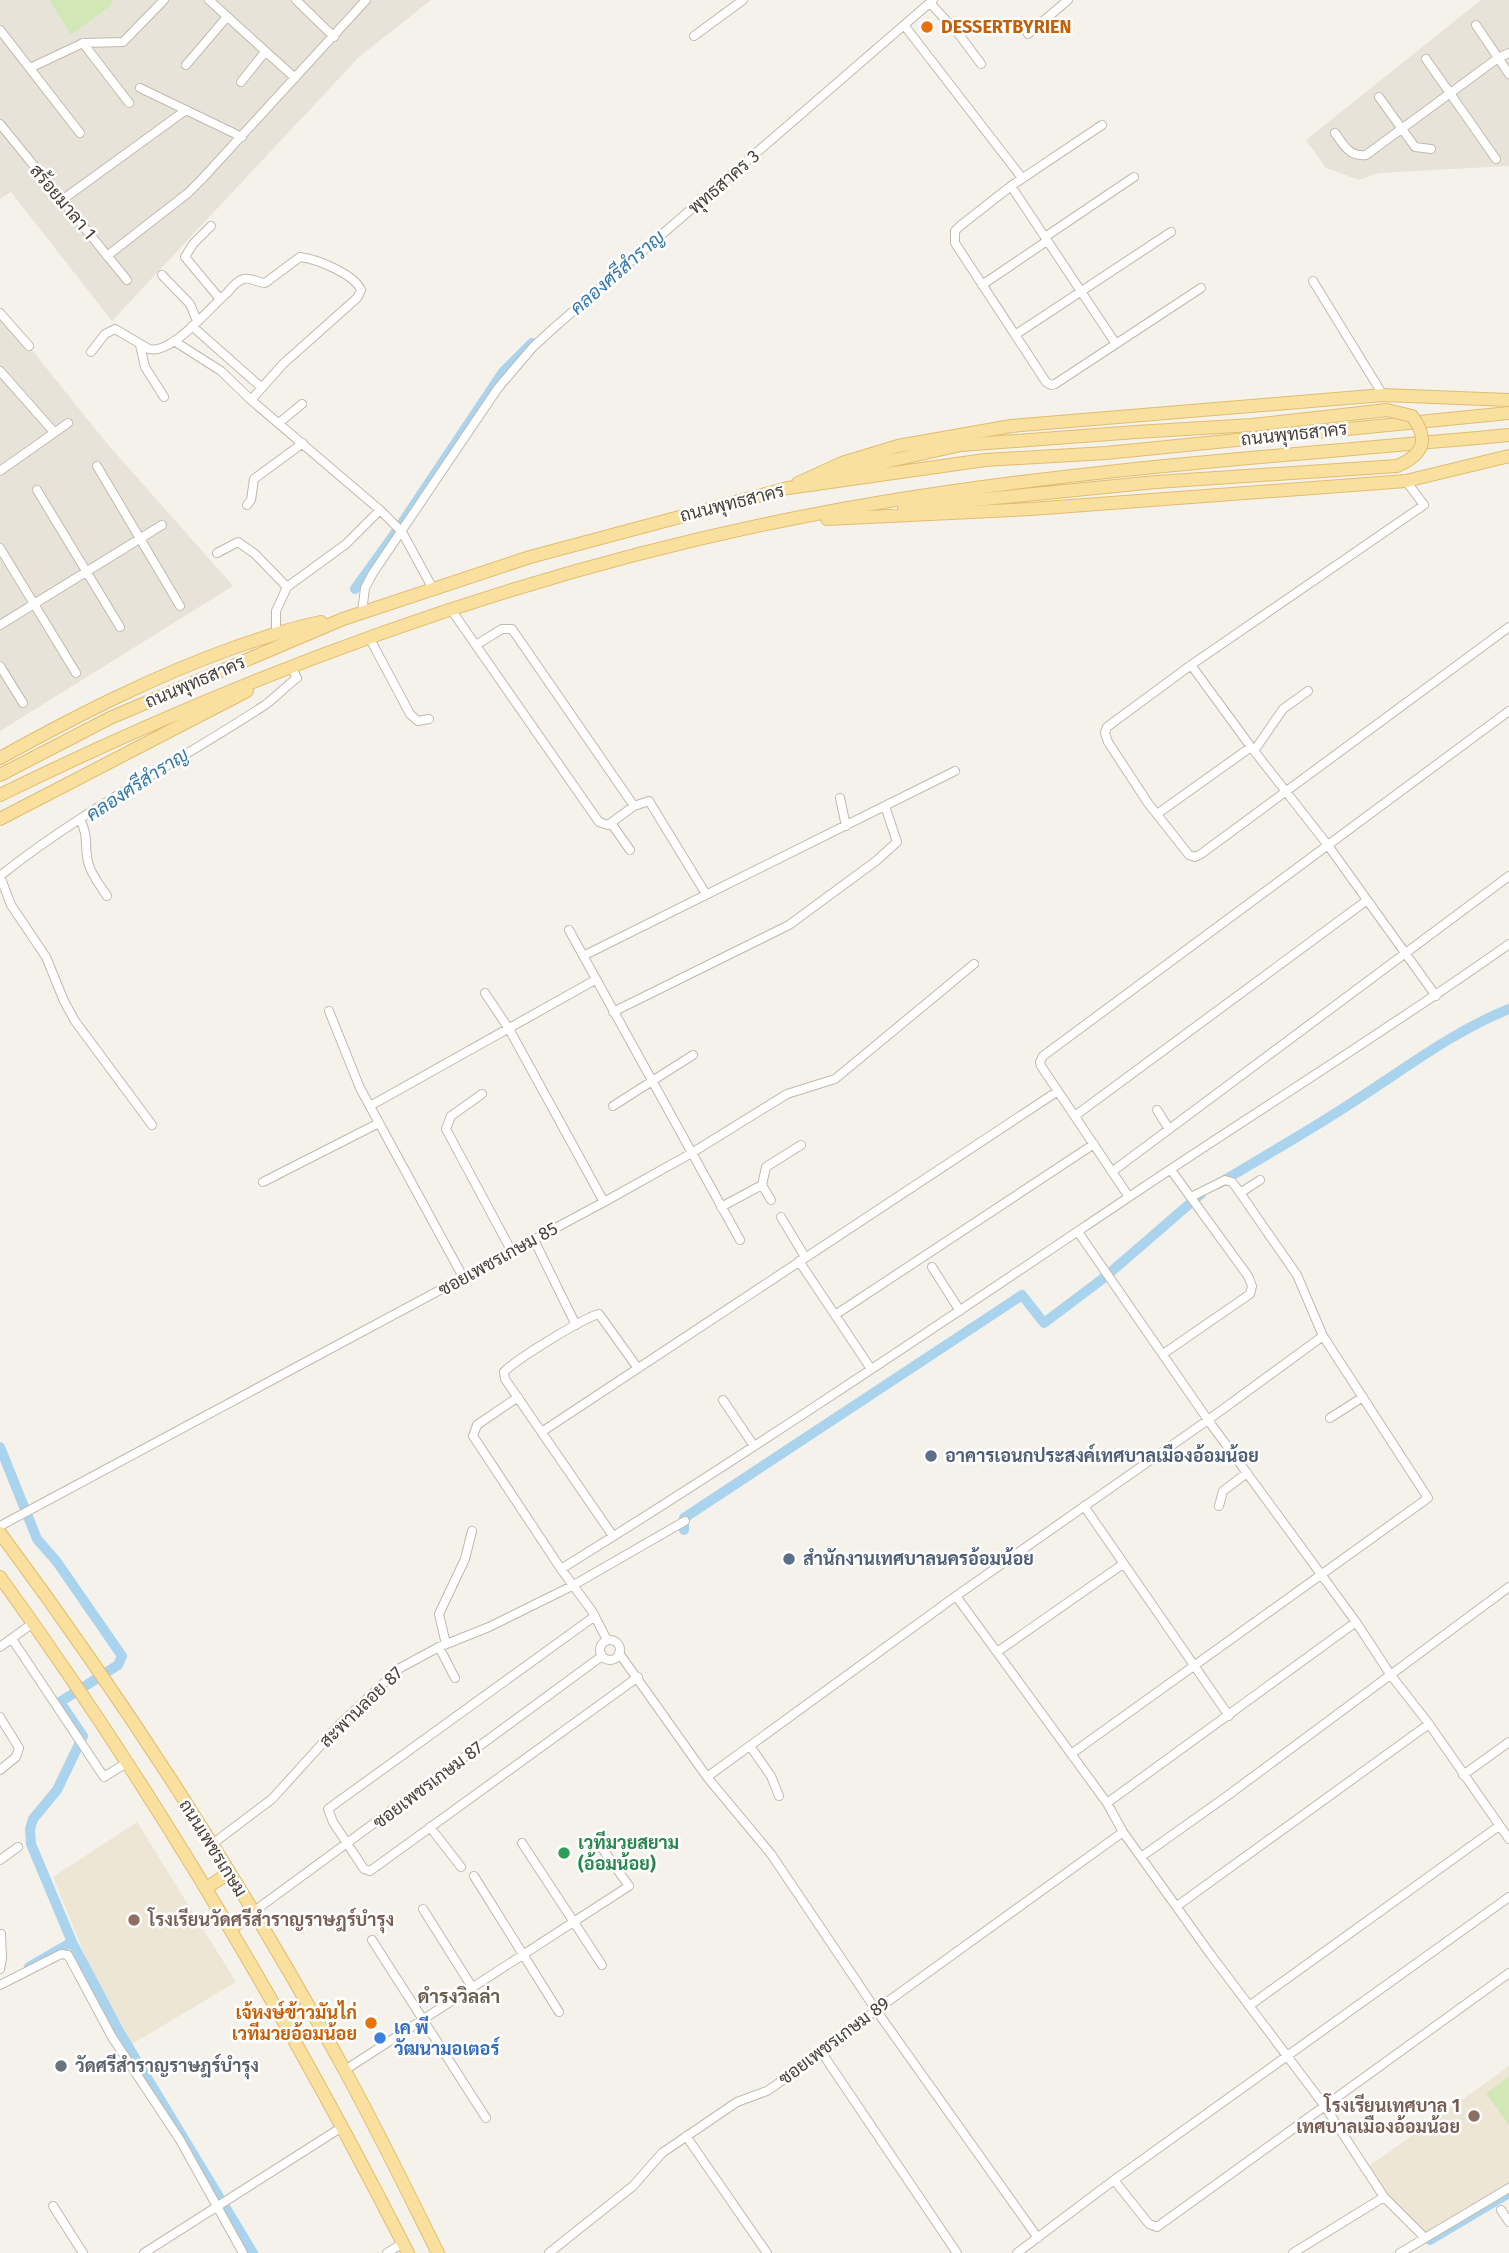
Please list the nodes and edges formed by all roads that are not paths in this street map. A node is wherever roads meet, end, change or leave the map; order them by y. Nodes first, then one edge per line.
1 (164, 0) edge
2 (209, 0) edge
3 (296, 0) edge
4 (366, 0) edge
5 (743, 0) edge
6 (1068, 0) edge
7 (932, 1) edge
8 (226, 18) junction
9 (904, 25) junction
10 (1476, 26) dead end
11 (0, 30) edge
12 (1028, 34) dead end
13 (695, 36) dead end
14 (334, 37) junction
15 (82, 43) junction
16 (265, 52) junction
17 (1509, 53) edge
18 (1498, 58) junction
19 (1426, 59) dead end
20 (981, 64) dead end
21 (186, 65) dead end
22 (30, 68) junction
23 (1509, 74) edge
24 (295, 78) junction
25 (241, 82) dead end
26 (140, 88) dead end
27 (1449, 94) junction
28 (1379, 97) dead end
29 (130, 103) dead end
30 (186, 110) junction
31 (0, 124) edge
32 (1102, 125) dead end
33 (1402, 129) junction
34 (80, 133) dead end
35 (1335, 133) dead end
36 (242, 137) junction
37 (1431, 149) dead end
38 (1496, 159) dead end
39 (1134, 177) dead end
40 (1022, 178) junction
41 (1011, 186) junction
42 (62, 200) junction
43 (211, 226) dead end
44 (1171, 232) dead end
45 (1046, 239) junction
46 (107, 256) junction
47 (162, 275) dead end
48 (127, 280) dead end
49 (1313, 282) dead end
50 (982, 285) junction
51 (1201, 288) dead end
52 (1081, 291) junction
53 (220, 299) junction
54 (0, 313) edge
55 (195, 323) junction
56 (1015, 335) junction
57 (174, 341) junction
58 (1116, 344) junction
59 (140, 345) junction
60 (29, 346) dead end
61 (213, 346) junction
62 (91, 352) dead end
63 (207, 364) junction
64 (0, 371) edge
65 (262, 388) junction
66 (1383, 395) junction
67 (164, 397) dead end
68 (251, 400) junction
69 (1509, 400) edge
70 (302, 404) dead end
71 (1509, 413) edge
72 (68, 422) dead end
73 (279, 423) junction
74 (54, 432) junction
75 (1509, 435) edge
76 (303, 443) junction
77 (1509, 456) edge
78 (97, 466) dead end
79 (1, 468) edge
80 (1406, 481) junction
81 (788, 488) junction
82 (37, 490) dead end
83 (247, 505) dead end
84 (380, 510) junction
85 (792, 519) junction
86 (162, 525) dead end
87 (401, 532) junction
88 (140, 539) junction
89 (0, 548) edge
90 (217, 553) dead end
91 (86, 572) junction
92 (287, 587) junction
93 (432, 587) junction
94 (35, 604) junction
95 (180, 606) dead end
96 (452, 611) junction
97 (362, 612) junction
98 (343, 619) junction
99 (0, 625) edge
100 (120, 627) dead end
101 (1509, 627) edge
102 (276, 633) junction
103 (370, 639) junction
104 (476, 645) junction
105 (1191, 665) junction
106 (0, 666) edge
107 (291, 672) junction
108 (76, 673) dead end
109 (1308, 691) dead end
110 (23, 703) dead end
111 (1509, 711) edge
112 (429, 719) dead end
113 (1253, 749) junction
114 (0, 758) edge
115 (955, 771) dead end
116 (0, 775) edge
117 (1287, 793) junction
118 (0, 795) edge
119 (840, 798) dead end
120 (634, 806) junction
121 (885, 806) junction
122 (1157, 814) junction
123 (80, 818) junction
124 (0, 819) edge
125 (611, 823) junction
126 (846, 826) junction
127 (1327, 844) junction
128 (630, 850) dead end
129 (0, 876) edge
130 (1509, 876) edge
131 (706, 894) junction
132 (107, 896) dead end
133 (1366, 901) junction
134 (569, 930) dead end
135 (1509, 944) edge
136 (1405, 954) junction
137 (583, 956) junction
138 (974, 964) dead end
139 (595, 980) junction
140 (485, 993) dead end
141 (1436, 996) junction
142 (329, 1011) dead end
143 (613, 1012) junction
144 (509, 1028) junction
145 (693, 1055) dead end
146 (651, 1081) junction
147 (1058, 1091) junction
148 (482, 1094) dead end
149 (369, 1106) junction
150 (613, 1106) dead end
151 (1157, 1110) dead end
152 (1076, 1115) junction
153 (379, 1123) junction
154 (152, 1125) dead end
155 (1169, 1129) junction
156 (1094, 1144) junction
157 (801, 1145) dead end
158 (690, 1154) junction
159 (1171, 1170) junction
160 (1113, 1171) junction
161 (1261, 1180) dead end
162 (262, 1182) dead end
163 (762, 1185) junction
164 (1240, 1193) junction
165 (1129, 1196) junction
166 (1191, 1197) junction
167 (771, 1200) dead end
168 (604, 1202) junction
169 (721, 1207) junction
170 (781, 1217) dead end
171 (1078, 1232) junction
172 (534, 1240) junction
173 (740, 1241) dead end
174 (512, 1252) junction
175 (802, 1259) junction
176 (932, 1267) dead end
177 (463, 1277) junction
178 (960, 1311) junction
179 (835, 1315) junction
180 (576, 1325) junction
181 (1322, 1336) junction
182 (1163, 1354) junction
183 (638, 1367) junction
184 (871, 1369) junction
185 (518, 1397) junction
186 (1363, 1397) junction
187 (723, 1400) dead end
188 (1330, 1418) dead end
189 (1209, 1420) junction
190 (542, 1431) junction
191 (754, 1446) junction
192 (1247, 1473) junction
193 (1084, 1506) junction
194 (1219, 1506) dead end
195 (685, 1521) dead end
196 (0, 1526) edge
197 (472, 1531) dead end
198 (0, 1533) edge
199 (613, 1536) junction
200 (1123, 1564) junction
201 (561, 1569) junction
202 (1320, 1573) junction
203 (0, 1577) edge
204 (572, 1586) junction
205 (1509, 1587) edge
206 (956, 1596) junction
207 (594, 1616) junction
208 (1356, 1622) junction
209 (33, 1623) junction
210 (12, 1639) junction
211 (607, 1640) junction
212 (442, 1645) junction
213 (0, 1647) edge
214 (997, 1652) junction
215 (619, 1653) junction
216 (602, 1656) junction
217 (1193, 1666) junction
218 (1390, 1674) junction
219 (638, 1677) junction
220 (455, 1678) dead end
221 (1228, 1716) junction
222 (0, 1717) edge
223 (1429, 1724) junction
224 (1509, 1742) edge
225 (750, 1746) junction
226 (1071, 1754) junction
227 (128, 1762) junction
228 (0, 1770) edge
229 (1463, 1774) junction
230 (707, 1777) junction
231 (779, 1796) dead end
232 (1107, 1803) junction
233 (1499, 1826) junction
234 (430, 1827) junction
235 (1123, 1832) junction
236 (1509, 1839) edge
237 (522, 1843) dead end
238 (349, 1844) junction
239 (211, 1845) junction
240 (18, 1847) dead end
241 (603, 1848) dead end
242 (1141, 1857) junction
243 (0, 1860) edge
244 (461, 1867) dead end
245 (229, 1873) junction
246 (474, 1876) dead end
247 (206, 1888) junction
248 (1509, 1897) edge
249 (1177, 1906) junction
250 (423, 1909) dead end
251 (253, 1912) junction
252 (574, 1922) junction
253 (231, 1928) junction
254 (1, 1934) edge
255 (372, 1940) dead end
256 (524, 1954) junction
257 (602, 1965) dead end
258 (0, 1969) edge
259 (1509, 1973) edge
260 (0, 1985) edge
261 (472, 1987) junction
262 (1249, 2006) junction
263 (309, 2007) junction
264 (876, 2010) junction
265 (559, 2012) dead end
266 (423, 2019) junction
267 (286, 2023) junction
268 (822, 2053) junction
269 (1289, 2057) junction
270 (345, 2070) junction
271 (1324, 2105) junction
272 (486, 2118) dead end
273 (342, 2127) junction
274 (686, 2136) junction
275 (1114, 2180) junction
276 (1509, 2188) edge
277 (1384, 2197) junction
278 (53, 2206) dead end
279 (219, 2206) junction
280 (1501, 2210) dead end
281 (1509, 2222) edge
282 (1038, 2238) junction
283 (1425, 2238) junction
284 (405, 2248) edge
285 (83, 2253) edge
286 (144, 2253) edge
287 (243, 2253) edge
288 (387, 2253) edge
289 (438, 2253) edge
290 (549, 2253) edge
291 (767, 2253) edge
292 (957, 2253) edge
293 (1017, 2253) edge
294 (1293, 2253) edge
295 (1400, 2253) edge

1 - 15 street
2 - 8 street
3 - 14 street
4 - 14 street
5 - 13 street
6 - 12 street
7 - 9 street, พุทธสาคร 3
7 - 20 street
8 - 16 street
8 - 21 street
9 - 40 street
9 - 87 street, พุทธสาคร 3
10 - 18 street
11 - 22 street
14 - 24 street
15 - 22 street
15 - 29 street
16 - 24 street
16 - 25 street
17 - 18 street
18 - 23 street
18 - 27 street
19 - 27 street
22 - 34 street
24 - 36 street
26 - 30 street
27 - 33 street
27 - 38 street
28 - 33 street
30 - 36 street
30 - 42 street
31 - 42 street, สร้อยมาลา 1
32 - 40 street
33 - 35 street
33 - 37 street
36 - 46 street
39 - 45 street
40 - 41 street
41 - 45 street
41 - 50 street
42 - 46 street, สร้อยมาลา 1
43 - 53 street
44 - 52 street
45 - 50 street
45 - 52 street
46 - 48 street, สร้อยมาลา 1
47 - 55 street
49 - 66 street
50 - 56 street
51 - 58 street
52 - 56 street
52 - 58 street
53 - 55 street
53 - 65 street
54 - 60 street
55 - 57 street
55 - 61 street
56 - 58 street
57 - 59 street
57 - 63 street
59 - 62 street
59 - 67 street
61 - 63 street
61 - 65 street
63 - 68 street
64 - 74 street
65 - 68 street
66 - 69 main road
66 - 81 main road
68 - 73 street
70 - 73 street
71 - 81 main road, ถนนพุทธสาคร
72 - 74 street
73 - 76 street
74 - 79 street
75 - 85 main road, ถนนพุทธสาคร
76 - 83 street
76 - 84 street
77 - 80 main road
78 - 88 street
80 - 85 main road
80 - 105 street
81 - 85 main road, bridge
81 - 93 main road, ถนนพุทธสาคร
82 - 91 street
84 - 87 street
84 - 92 street
85 - 96 main road, ถนนพุทธสาคร
86 - 88 street
87 - 93 street
87 - 97 street, พุทธสาคร 3
88 - 91 street
88 - 95 street
89 - 94 street
90 - 92 street
91 - 94 street
91 - 100 street
92 - 102 street
93 - 97 main road, ถนนพุทธสาคร
94 - 99 street
94 - 108 street
96 - 103 main road, ถนนพุทธสาคร
96 - 104 street
97 - 98 main road, ถนนพุทธสาคร
98 - 102 main road
98 - 116 main road, ถนนพุทธสาคร
101 - 117 street
102 - 114 main road
103 - 107 main road, ถนนพุทธสาคร
103 - 112 street
104 - 120 street
104 - 125 street
105 - 113 street
105 - 122 street
106 - 110 street
107 - 118 main road, ถนนพุทธสาคร
107 - 123 street
107 - 124 main road
109 - 113 street
111 - 127 street
113 - 117 street
113 - 122 street
115 - 121 street
117 - 122 street
117 - 127 street
119 - 126 street
120 - 125 street
120 - 131 street
121 - 126 street
121 - 143 street
123 - 129 street
123 - 132 street
125 - 128 street
126 - 131 street
127 - 133 street
127 - 147 street
129 - 154 street
130 - 136 street
131 - 137 street
133 - 136 street
133 - 152 street
134 - 137 street
135 - 141 street
136 - 141 street
136 - 155 street
137 - 139 street
138 - 158 street, ซอยเพชรเกษม 85
139 - 143 street
139 - 144 street
140 - 144 street
141 - 159 street
142 - 149 street
143 - 146 street
144 - 149 street
144 - 168 street
145 - 146 street
146 - 150 street
146 - 158 street
147 - 152 street
147 - 175 street
148 - 174 street
149 - 153 street
151 - 155 street
152 - 156 street
153 - 162 street
153 - 177 street
155 - 160 street
156 - 160 street
156 - 179 street
157 - 163 street
158 - 168 street, ซอยเพชรเกษม 85
158 - 169 street
159 - 165 street
159 - 166 street
160 - 165 street
161 - 164 street
163 - 167 street
163 - 169 street
164 - 166 street
164 - 181 street
165 - 171 street
166 - 182 street
168 - 172 street, ซอยเพชรเกษม 85
169 - 173 street
170 - 175 street
171 - 178 street
171 - 182 street
172 - 174 street, ซอยเพชรเกษม 85
172 - 180 street
174 - 177 street, ซอยเพชรเกษม 85
175 - 179 street
175 - 183 street
176 - 178 street
177 - 196 street, ซอยเพชรเกษม 85
178 - 184 street
179 - 184 street
180 - 183 street
180 - 185 street
181 - 186 street
181 - 189 street
182 - 189 street
183 - 190 street
184 - 191 street
185 - 190 street
185 - 201 street
186 - 188 street
186 - 202 street
187 - 191 street
189 - 192 street
189 - 193 street
190 - 199 street
191 - 199 street
192 - 194 street
192 - 202 street
193 - 200 street
193 - 206 street
195 - 204 street, สะพานลอย 87
197 - 212 street
198 - 239 main road, ถนนเพชรเกษม
199 - 201 street
200 - 214 street
200 - 217 street
201 - 204 street
202 - 208 street
202 - 217 street
203 - 209 main road, ถนนเพชรเกษม
204 - 207 street
204 - 212 street, สะพานลอย 87
205 - 218 street
206 - 214 street
206 - 225 street
207 - 211 street
207 - 238 street
208 - 218 street
208 - 221 street
209 - 210 street
209 - 227 main road, ถนนเพชรเกษม
210 - 213 street
210 - 227 street
211 - 215 street
211 - 216 street
212 - 220 street
212 - 239 street, สะพานลอย 87
214 - 226 street
215 - 216 street
215 - 219 street
216 - 238 street, ซอยเพชรเกษม 87
217 - 221 street
217 - 226 street
218 - 223 street
218 - 242 street
219 - 230 street
219 - 234 street
221 - 232 street
222 - 228 street
223 - 229 street
223 - 249 street
224 - 229 street
225 - 230 street
225 - 231 street
226 - 232 street
227 - 247 main road, ถนนเพชรเกษม
229 - 233 street
230 - 264 street
232 - 235 street
233 - 236 street
233 - 262 street
234 - 238 street
234 - 244 street
235 - 242 street
235 - 264 street, ซอยเพชรเกษม 89
237 - 252 street
238 - 251 street, ซอยเพชรเกษม 87
239 - 245 main road, ถนนเพชรเกษม
240 - 243 street
241 - 252 street
242 - 249 street
245 - 247 main road
245 - 251 main road, ถนนเพชรเกษม
246 - 256 street
247 - 253 main road, ถนนเพชรเกษม
248 - 269 street
249 - 262 street
250 - 261 street
251 - 253 main road
251 - 263 main road, ถนนเพชรเกษม
252 - 256 street
252 - 257 street
253 - 267 main road, ถนนเพชรเกษม
254 - 258 street
255 - 266 street
256 - 261 street
256 - 265 street
259 - 271 street
260 - 279 street
261 - 266 street
262 - 269 street
263 - 267 main road
263 - 270 main road, ถนนเพชรเกษม
264 - 268 street, ซอยเพชรเกษม 89
264 - 282 street
266 - 270 street
266 - 272 street
267 - 273 main road, ถนนเพชรเกษม
268 - 274 street, ซอยเพชรเกษม 89
268 - 292 street
269 - 271 street
269 - 275 street
270 - 289 main road, ถนนเพชรเกษม
271 - 275 street
271 - 277 street
273 - 279 street
273 - 284 main road, ถนนเพชรเกษม
274 - 290 street, ซอยเพชรเกษม 89
274 - 291 street
275 - 282 street
276 - 283 street
277 - 283 street
277 - 294 street
278 - 285 street
279 - 286 street
279 - 287 street
280 - 281 street
282 - 293 street
283 - 295 street
284 - 288 street

